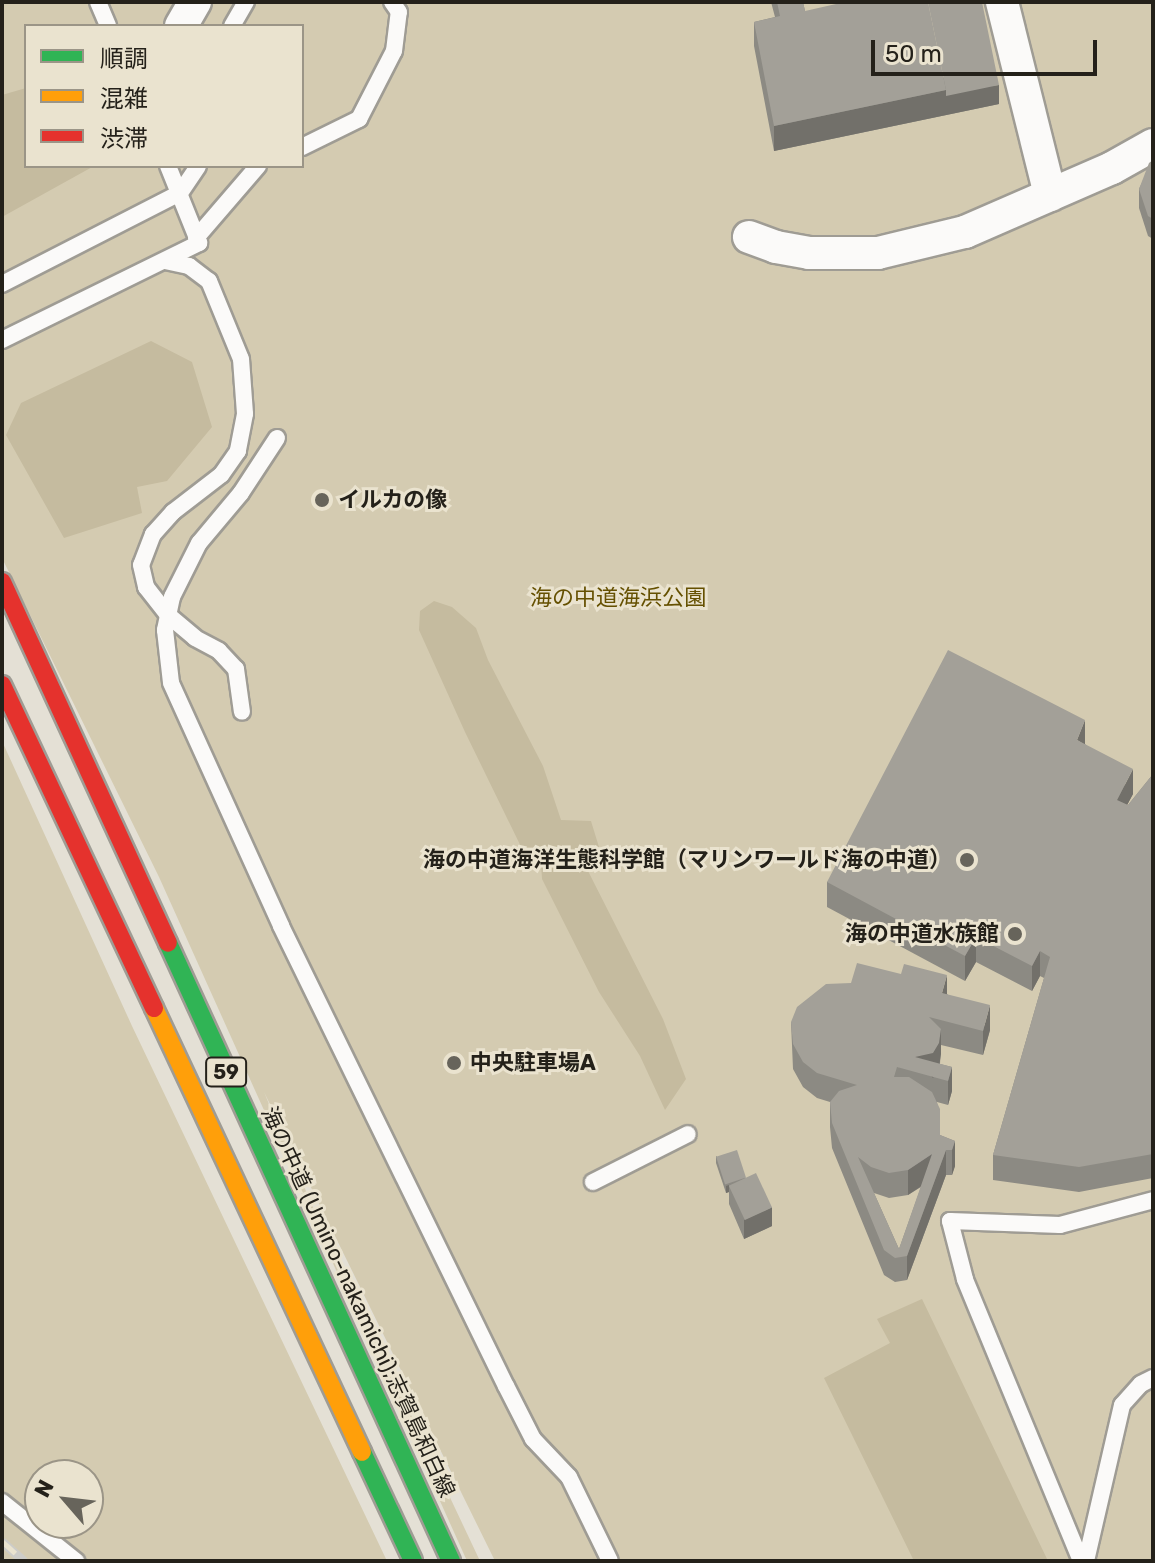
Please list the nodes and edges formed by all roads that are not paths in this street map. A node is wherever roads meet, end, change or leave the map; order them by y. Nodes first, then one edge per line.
1 (98, 2) edge
2 (195, 2) edge
3 (246, 2) edge
4 (392, 2) edge
5 (1002, 2) edge
6 (107, 24) edge
7 (182, 24) edge
8 (233, 24) edge
9 (1153, 145) edge
10 (304, 146) edge
11 (169, 168) edge
12 (197, 168) edge
13 (256, 168) edge
14 (180, 193) junction
15 (1050, 195) junction
16 (749, 237) dead end
17 (198, 240) junction
18 (165, 261) junction
19 (2, 284) edge
20 (2, 340) edge
21 (277, 438) dead end
22 (2, 582) edge
23 (168, 615) junction
24 (2, 685) edge
25 (242, 712) dead end
26 (688, 1134) dead end
27 (593, 1182) dead end
28 (1153, 1200) edge
29 (1153, 1378) edge
30 (2, 1502) edge
31 (76, 1561) edge
32 (413, 1561) edge
33 (451, 1561) edge
34 (610, 1561) edge
35 (1084, 1561) edge

1 - 6 lane
2 - 7 street
3 - 8 lane
4 - 10 lane
5 - 15 street
9 - 15 street
11 - 14 lane
12 - 14 lane
13 - 17 lane
14 - 17 lane
14 - 19 lane
15 - 16 street
17 - 18 lane
18 - 20 lane
18 - 23 lane
21 - 23 lane
22 - 33 main road, 海の中道 (Umino-nakamichi);志賀島和白線 / 59
23 - 25 lane
23 - 34 lane
24 - 32 main road, 59
26 - 27 lane
28 - 35 lane
29 - 35 lane
30 - 31 lane

